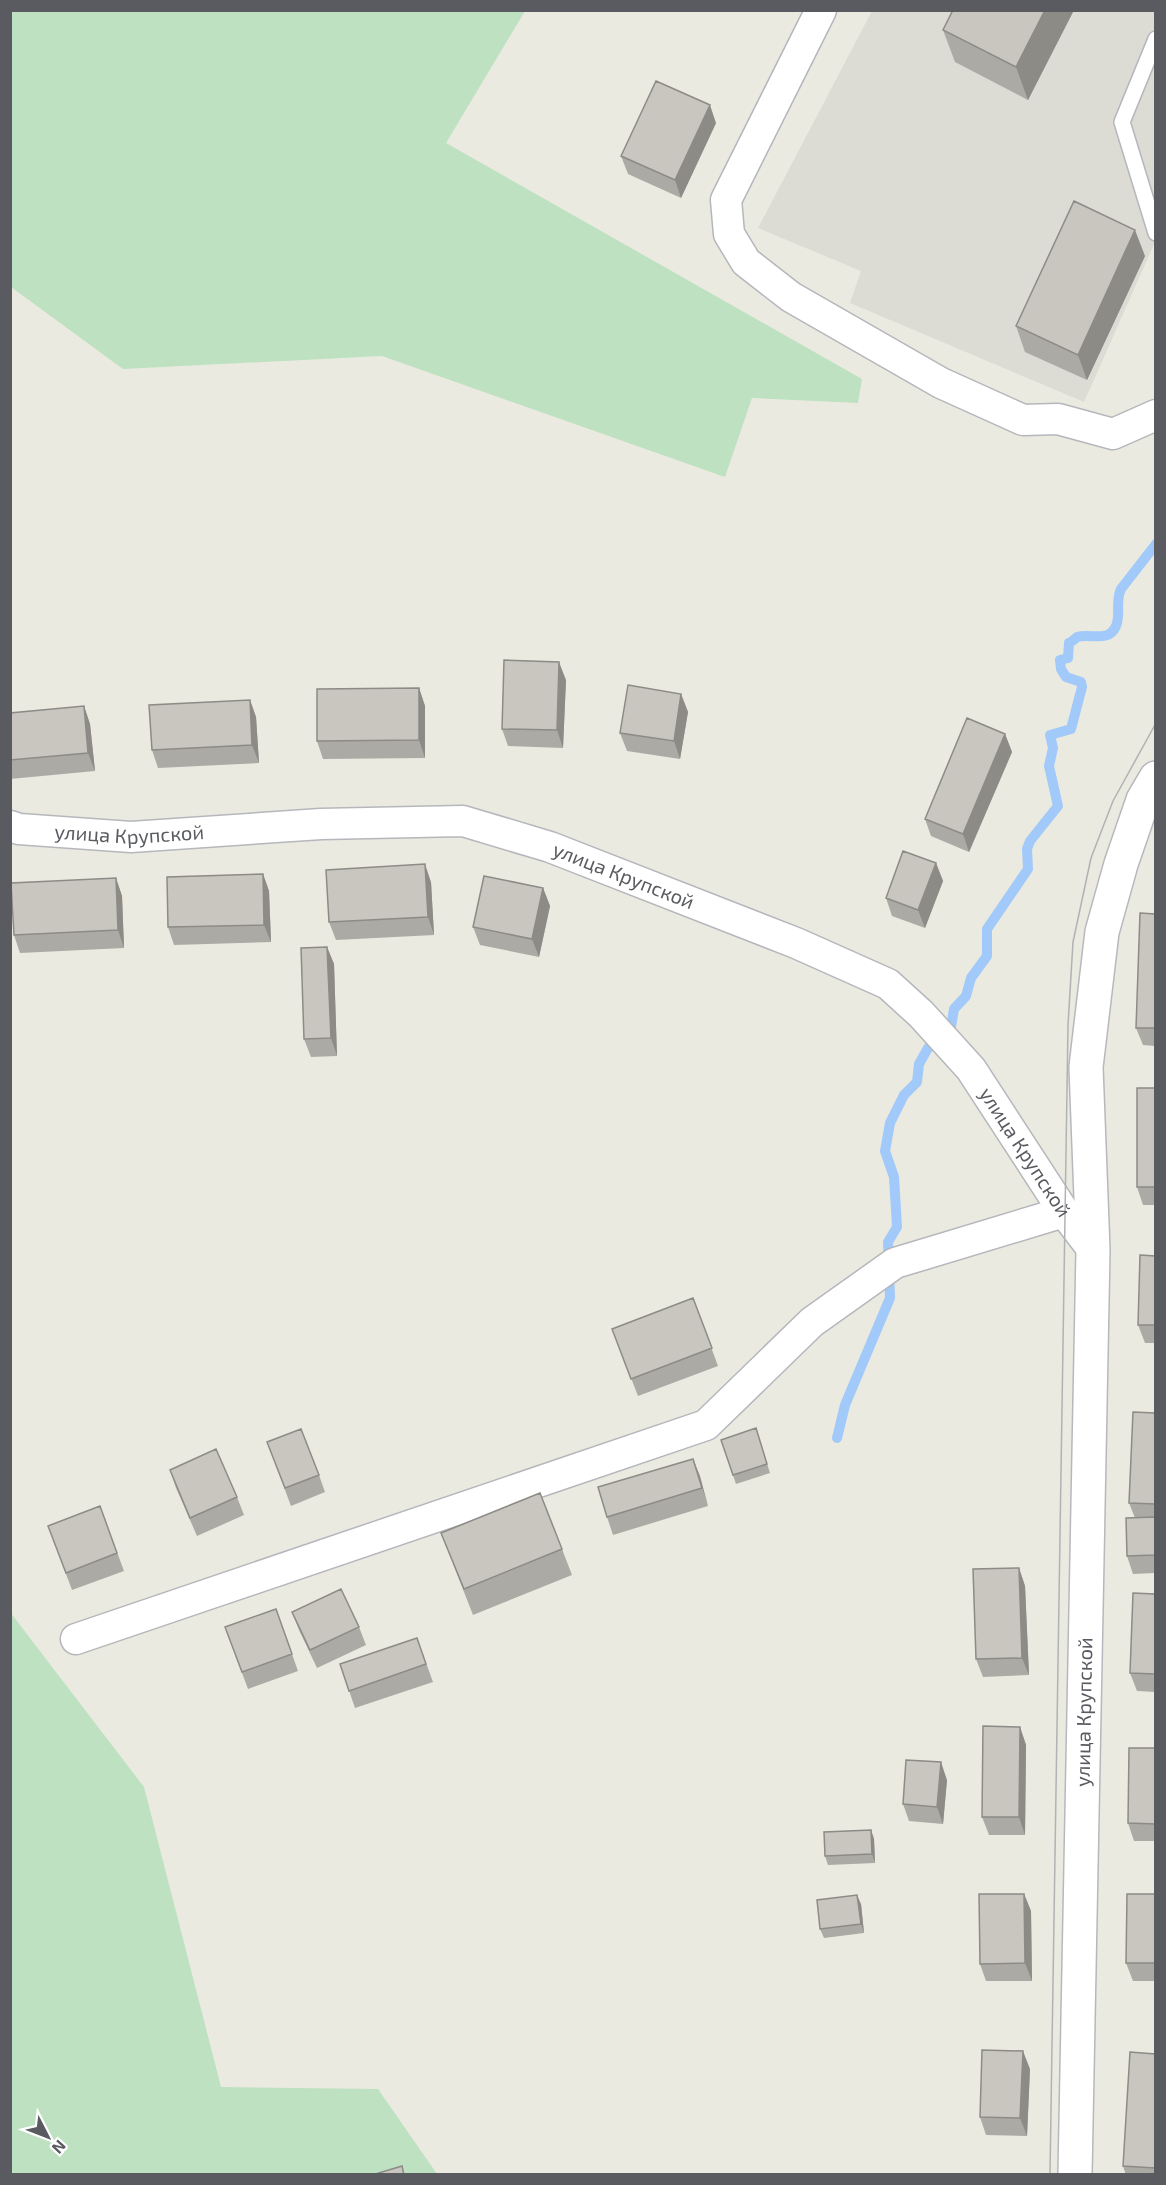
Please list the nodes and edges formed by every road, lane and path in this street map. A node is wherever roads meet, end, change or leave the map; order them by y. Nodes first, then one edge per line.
1 (821, 10) edge
2 (1155, 39) edge
3 (1155, 233) edge
4 (1155, 415) edge
5 (1155, 778) edge
6 (10, 826) edge
7 (1064, 1212) junction
8 (1093, 1250) junction
9 (76, 1639) dead end
10 (1075, 2175) edge

1 - 4 street
2 - 3 lane
5 - 8 main road, улица Крупской
6 - 7 street, улица Крупской
7 - 8 street, улица Крупской
7 - 9 street
8 - 10 main road, улица Крупской

